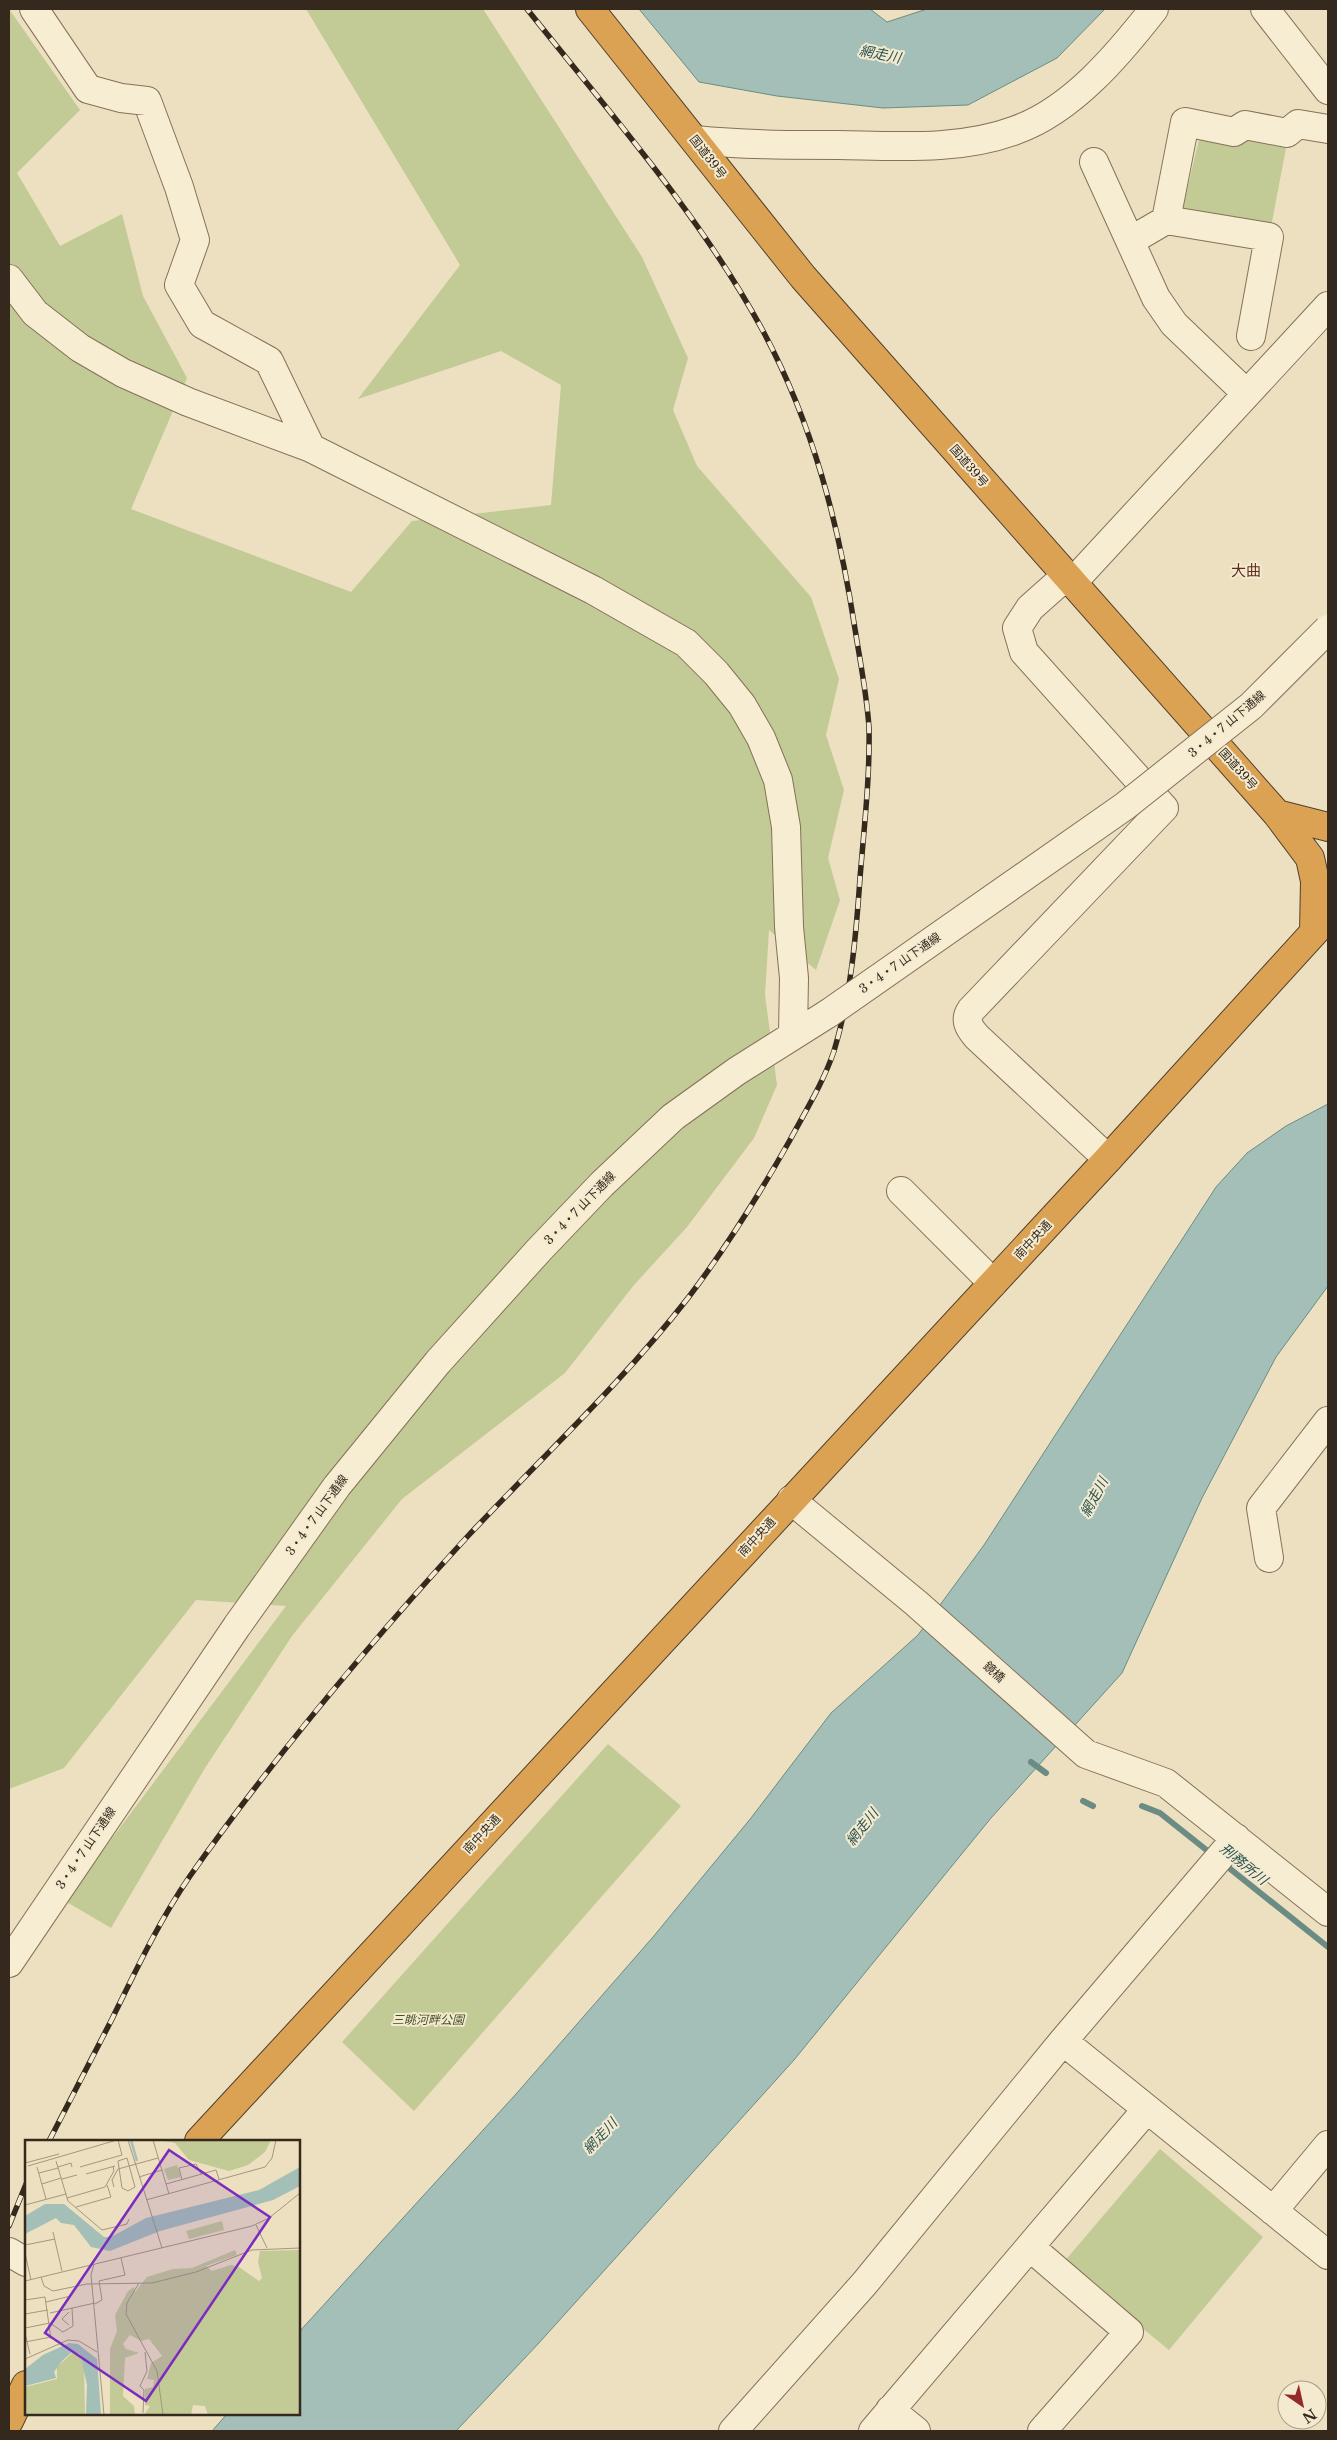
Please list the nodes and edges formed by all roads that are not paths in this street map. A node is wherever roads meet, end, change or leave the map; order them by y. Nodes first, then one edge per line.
1 (34, 9) edge
2 (590, 9) edge
3 (1154, 9) edge
4 (1265, 9) edge
5 (1328, 90) edge
6 (1328, 130) edge
7 (695, 140) junction
8 (1094, 162) dead end
9 (1166, 220) junction
10 (1130, 240) junction
11 (9, 279) edge
12 (1328, 306) edge
13 (1251, 336) dead end
14 (1246, 393) junction
15 (311, 448) junction
16 (1069, 580) junction
17 (1328, 629) edge
18 (1277, 814) junction
19 (1328, 827) edge
20 (1321, 925) edge
21 (793, 1034) junction
22 (1108, 1159) junction
23 (901, 1190) dead end
24 (993, 1283) junction
25 (1328, 1421) edge
26 (792, 1500) junction
27 (1269, 1558) dead end
28 (1225, 1851) junction
29 (1328, 1912) edge
30 (9, 1963) edge
31 (1063, 2041) junction
32 (1147, 2109) junction
33 (200, 2140) edge
34 (1328, 2145) edge
35 (1273, 2211) junction
36 (1030, 2247) junction
37 (9, 2252) edge
38 (1328, 2255) edge
39 (25, 2261) edge
40 (25, 2387) edge
41 (890, 2410) junction
42 (9, 2421) edge
43 (734, 2431) edge
44 (873, 2431) edge
45 (916, 2431) edge
46 (1042, 2431) edge

1 - 15 street
2 - 7 highway, 国道39号
3 - 7 street
4 - 5 street
6 - 9 street
7 - 16 highway, 国道39号
8 - 10 street
9 - 10 street
9 - 13 street
10 - 14 street
11 - 15 street
12 - 14 street
14 - 16 street
15 - 21 street
16 - 18 highway, 国道39号
16 - 22 street
17 - 21 street, 3・4・7 山下通線, bridge
18 - 19 highway
18 - 20 highway, 国道39号
20 - 22 highway, 南中央通
21 - 30 street, 3・4・7 山下通線
22 - 24 highway, 南中央通
23 - 24 street
24 - 26 highway, 南中央通
25 - 27 street
26 - 28 street, 鏡橋
26 - 33 highway, 南中央通
28 - 29 street, 鏡橋
28 - 31 street
31 - 32 street
31 - 43 street
32 - 35 street
32 - 36 street
34 - 35 street
35 - 38 street
36 - 41 street
36 - 46 street
37 - 39 street
40 - 42 highway
41 - 44 street
41 - 45 street

